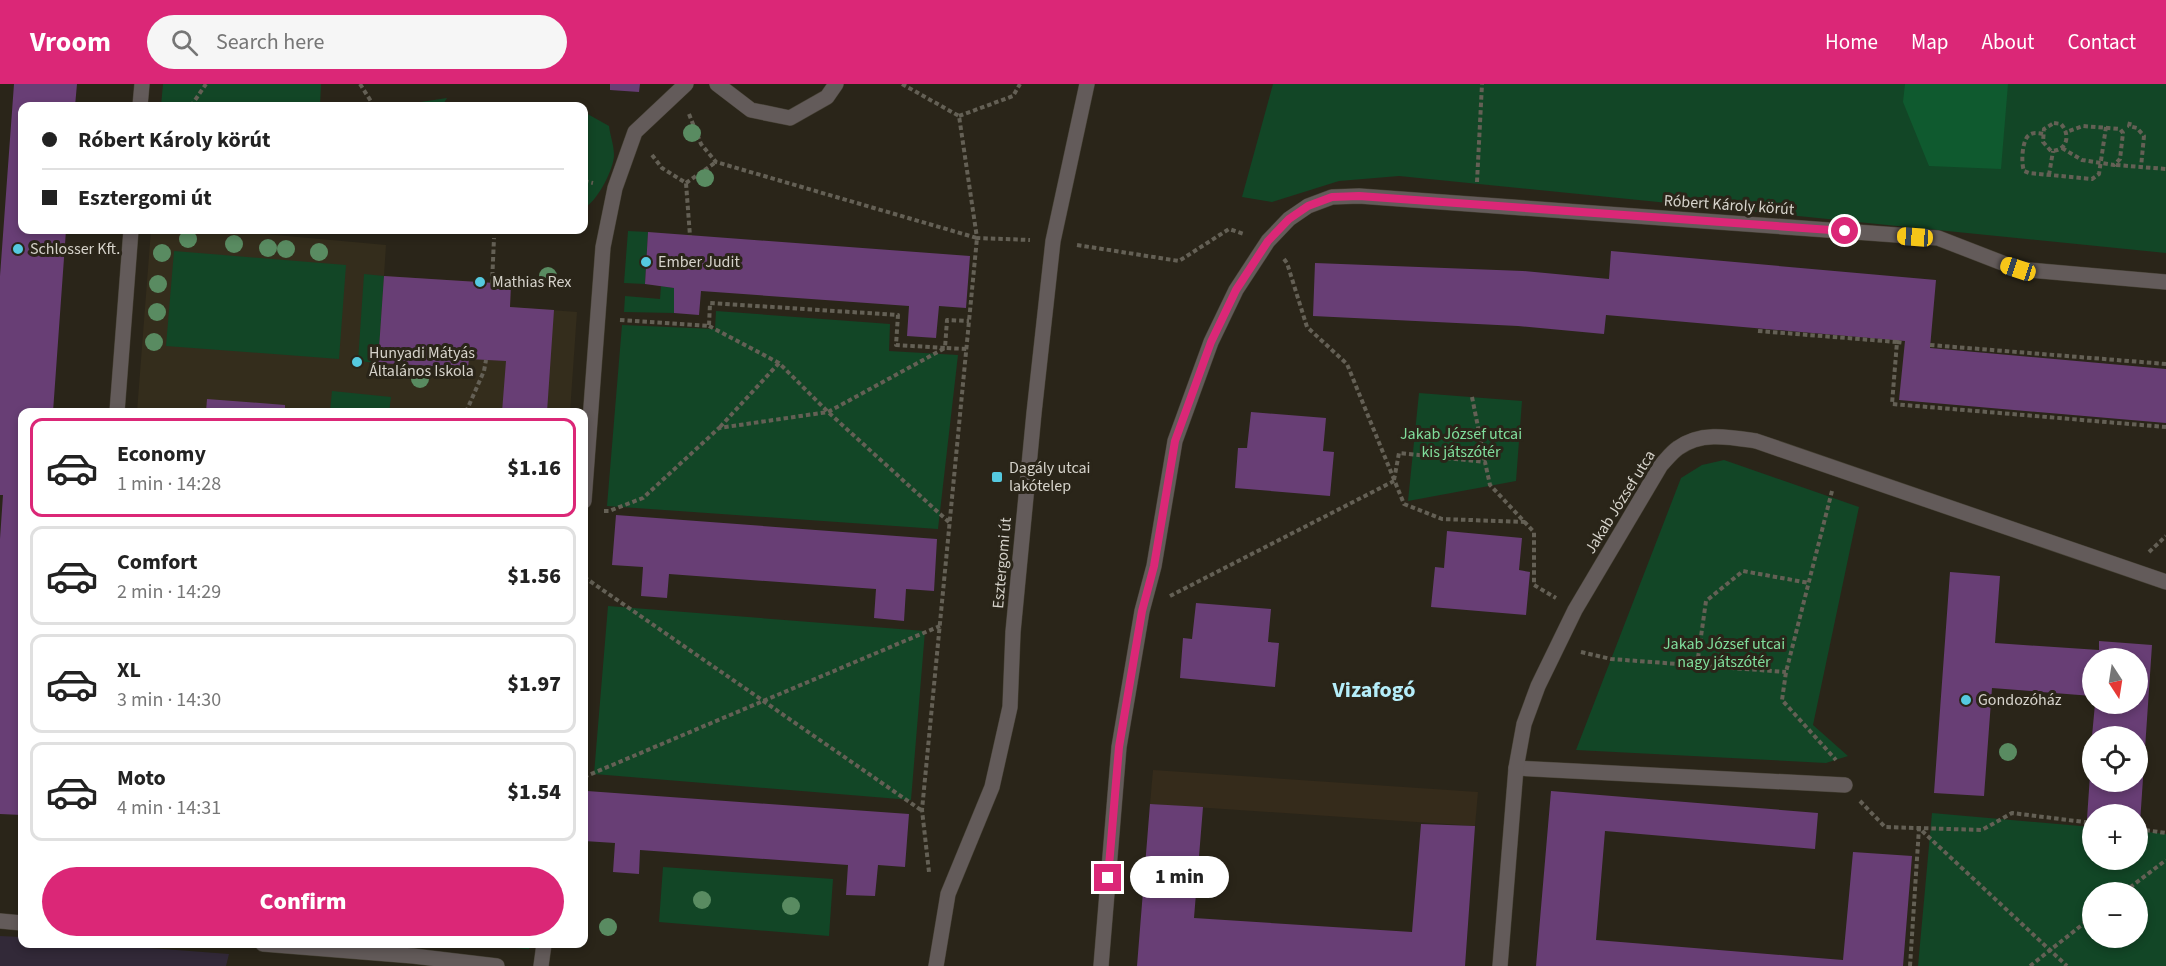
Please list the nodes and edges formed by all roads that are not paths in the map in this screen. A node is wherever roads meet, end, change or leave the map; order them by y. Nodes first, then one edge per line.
1 (142, 84) edge
2 (686, 84) edge
3 (717, 84) edge
4 (836, 84) edge
5 (1087, 84) edge
6 (140, 102) edge
7 (131, 234) edge
8 (2166, 282) edge
9 (117, 408) edge
10 (588, 449) edge
11 (2166, 582) edge
12 (1516, 768) junction
13 (1845, 785) road end
14 (0, 921) edge
15 (18, 923) edge
16 (317, 948) edge
17 (543, 948) edge
18 (497, 966) edge
19 (541, 966) edge
20 (936, 966) edge
21 (1101, 966) edge
22 (1500, 966) edge

1 - 6 street
2 - 10 street
3 - 4 street
5 - 20 street, Esztergomi út
7 - 9 street
8 - 21 street, Róbert Károly körút
11 - 12 street, Jakab József utca
12 - 13 street
12 - 22 street, Jakab József utca
14 - 15 street
16 - 18 street
17 - 19 street

